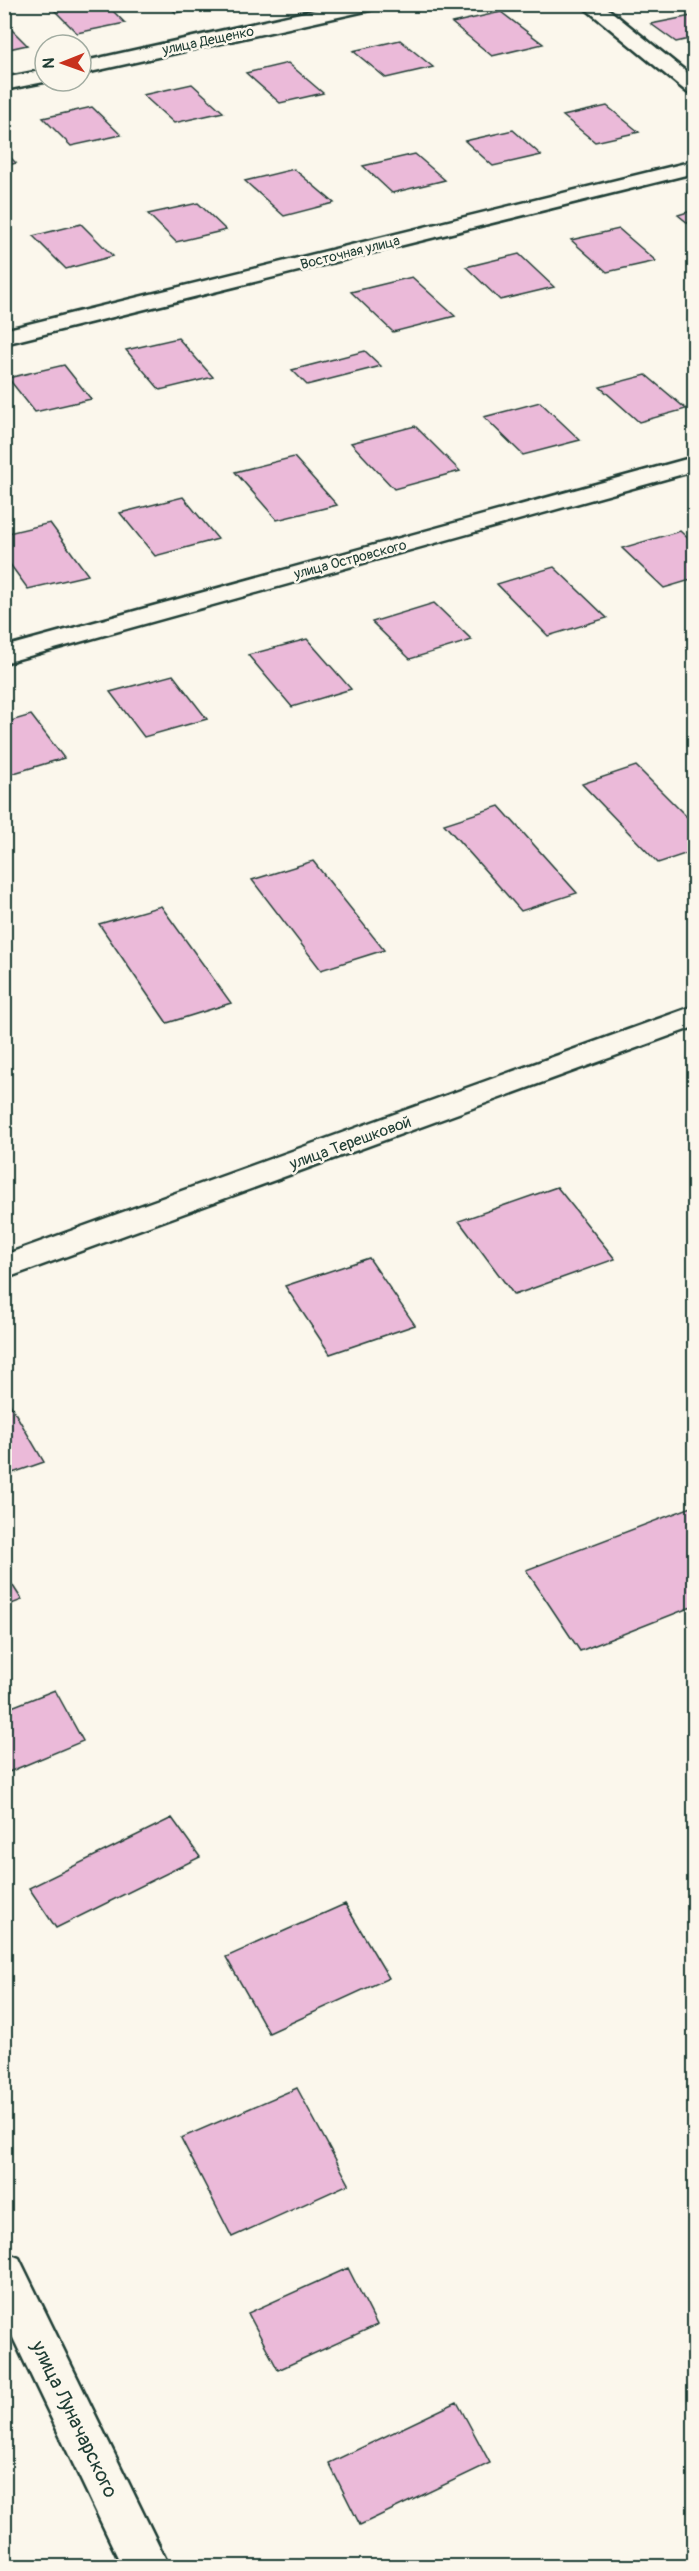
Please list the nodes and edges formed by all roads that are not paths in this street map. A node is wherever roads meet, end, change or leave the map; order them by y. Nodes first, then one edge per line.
1 (370, 4) edge
2 (589, 4) edge
3 (93, 65) edge
4 (33, 78) edge
5 (4, 84) edge
6 (694, 88) edge
7 (694, 167) edge
8 (4, 337) edge
9 (694, 464) edge
10 (4, 655) edge
11 (694, 1016) edge
12 (4, 1268) edge
13 (4, 2272) edge
14 (146, 2566) edge

1 - 3 street, улица Дещенко
2 - 6 street
4 - 5 street
7 - 8 street, Восточная улица
9 - 10 street, улица Островского
11 - 12 street, улица Терешковой
13 - 14 street, улица Луначарского

